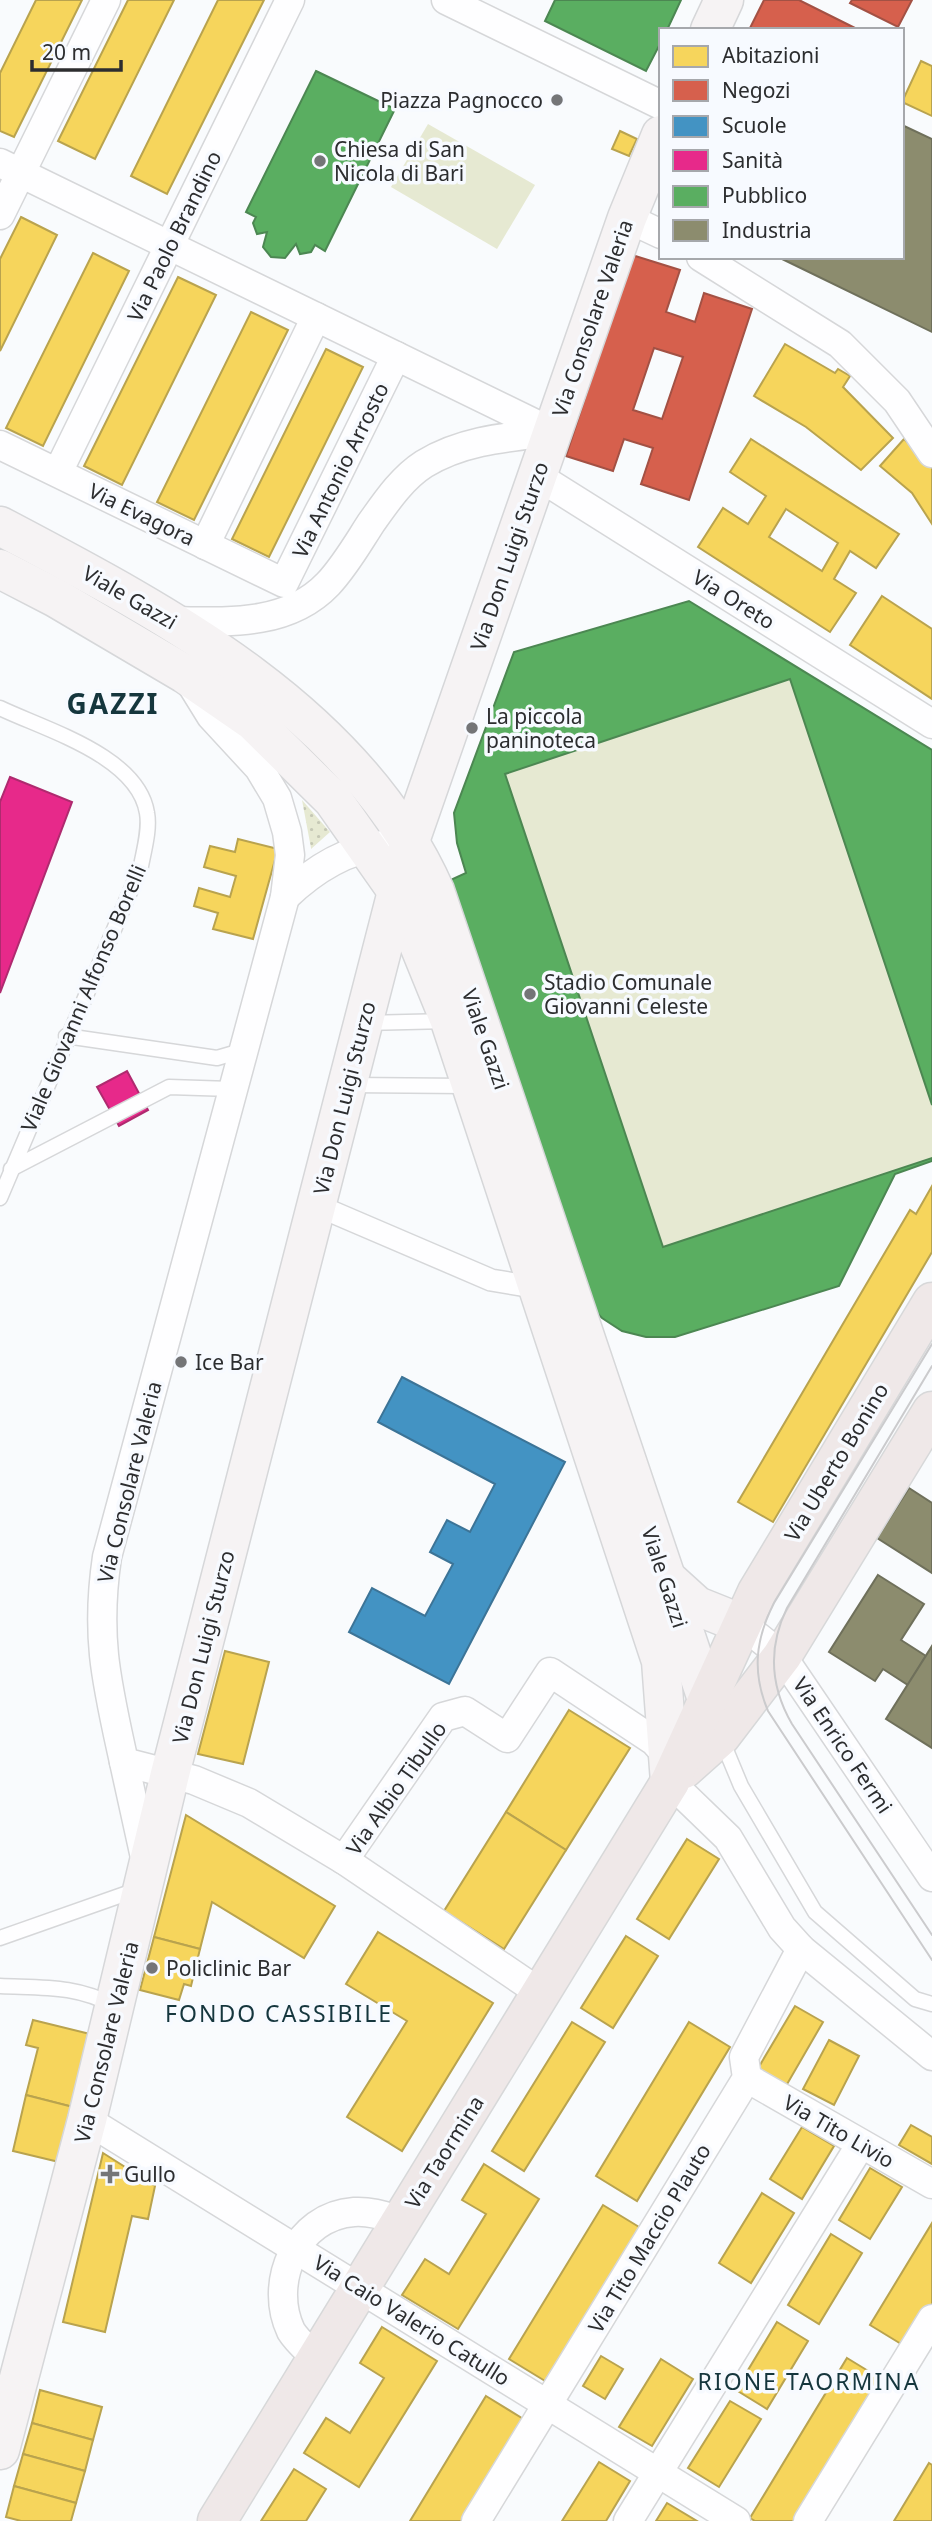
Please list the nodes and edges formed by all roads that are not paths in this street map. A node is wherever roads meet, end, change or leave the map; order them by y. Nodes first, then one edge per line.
1 (106, 0) edge
2 (290, 0) edge
3 (446, 0) edge
4 (724, 0) edge
5 (711, 28) edge
6 (659, 104) edge
7 (659, 140) edge
8 (10, 168) edge
9 (0, 215) edge
10 (627, 218) junction
11 (659, 233) edge
12 (170, 246) junction
13 (704, 259) edge
14 (316, 317) junction
15 (396, 356) junction
16 (552, 432) junction
17 (0, 444) edge
18 (932, 453) edge
19 (58, 472) junction
20 (536, 475) junction
21 (0, 526) edge
22 (205, 545) junction
23 (0, 569) edge
24 (284, 583) joint
25 (173, 621) junction
26 (185, 674) junction
27 (0, 708) edge
28 (932, 724) edge
29 (410, 841) junction
30 (367, 847) junction
31 (397, 891) junction
32 (285, 897) junction
33 (450, 1021) junction
34 (363, 1023) junction
35 (66, 1036) junction
36 (241, 1051) junction
37 (347, 1085) junction
38 (472, 1086) junction
39 (231, 1089) junction
40 (11, 1169) junction
41 (0, 1198) edge
42 (316, 1205) junction
43 (539, 1288) junction
44 (932, 1302) edge
45 (932, 1411) edge
46 (665, 1577) junction
47 (742, 1624) junction
48 (782, 1656) junction
49 (660, 1661) junction
50 (714, 1743) junction
51 (124, 1762) junction
52 (669, 1770) junction
53 (170, 1774) junction
54 (741, 1786) junction
55 (344, 1860) junction
56 (932, 1877) edge
57 (145, 1878) junction
58 (0, 1938) edge
59 (801, 1949) junction
60 (0, 1986) edge
61 (542, 1994) junction
62 (932, 2004) edge
63 (115, 2006) junction
64 (932, 2056) edge
65 (747, 2078) junction
66 (87, 2120) junction
67 (861, 2144) junction
68 (932, 2184) edge
69 (402, 2221) junction
70 (295, 2248) junction
71 (360, 2288) junction
72 (932, 2319) edge
73 (317, 2359) junction
74 (547, 2404) junction
75 (0, 2450) edge
76 (658, 2473) junction
77 (216, 2521) edge
78 (476, 2521) edge
79 (628, 2521) edge
80 (736, 2521) edge
81 (808, 2521) edge

1 - 8 street
2 - 12 street, Via Paolo Brandino
3 - 6 street
4 - 5 main road
7 - 10 main road, Via Consolare Valeria
8 - 9 street
8 - 12 street
10 - 11 street
10 - 16 main road, Via Consolare Valeria
12 - 14 street
12 - 19 street, Via Paolo Brandino
13 - 18 street
14 - 15 street
14 - 22 street
15 - 16 street
15 - 24 street, Via Antonio Arrosto
16 - 20 main road, Via Don Luigi Sturzo
16 - 25 street, Via Consolare Valeria
17 - 19 street, Via Evagora
19 - 22 street, Via Evagora
20 - 28 street, Via Oreto
20 - 29 main road, Via Don Luigi Sturzo
21 - 25 main road, Viale Gazzi
22 - 24 street, Via Evagora
23 - 26 main road, Viale Gazzi
25 - 29 main road, Viale Gazzi
26 - 30 main road, Viale Gazzi
26 - 32 street, Via Consolare Valeria
27 - 35 lane, Viale Giovanni Alfonso Borelli
29 - 30 street
29 - 31 main road, Via Don Luigi Sturzo
29 - 46 main road, Viale Gazzi
30 - 31 main road, Viale Gazzi
30 - 32 street
31 - 33 main road, Viale Gazzi
31 - 34 main road, Via Don Luigi Sturzo
32 - 36 street, Via Consolare Valeria
33 - 34 lane
33 - 38 main road, Viale Gazzi
34 - 37 main road, Via Don Luigi Sturzo
35 - 36 lane
35 - 40 lane, Viale Giovanni Alfonso Borelli
36 - 39 street, Via Consolare Valeria
37 - 38 lane
37 - 42 main road, Via Don Luigi Sturzo
38 - 43 main road, Viale Gazzi
39 - 40 lane
39 - 51 street, Via Consolare Valeria
40 - 41 lane, Viale Giovanni Alfonso Borelli
42 - 43 street
42 - 53 main road, Via Don Luigi Sturzo
43 - 49 main road, Viale Gazzi
44 - 47 main road, Via Uberto Bonino
45 - 48 main road
46 - 47 main road
46 - 50 main road, Viale Gazzi
47 - 48 street, Via Enrico Fermi
47 - 50 main road, Via Uberto Bonino
48 - 50 main road
48 - 56 street, Via Enrico Fermi
49 - 50 main road
49 - 52 main road
50 - 52 main road, Via Taormina
50 - 52 lane
50 - 54 lane
50 - 54 lane
51 - 53 street
51 - 57 street, Via Consolare Valeria
52 - 55 street, Via Albio Tibullo
52 - 59 street
52 - 61 main road, Via Taormina
53 - 55 street
53 - 57 main road, Via Consolare Valeria
54 - 62 lane
55 - 61 street
57 - 58 lane
57 - 63 main road, Via Consolare Valeria
59 - 64 street
59 - 65 street, Via Tito Maccio Plauto
60 - 63 lane
61 - 69 main road, Via Taormina
63 - 66 main road, Via Consolare Valeria
65 - 67 street, Via Tito Livio
65 - 74 street, Via Tito Maccio Plauto
66 - 70 street, Via Caio Valerio Catullo
66 - 75 main road, Via Consolare Valeria
67 - 68 street, Via Tito Livio
67 - 76 street
69 - 70 street
69 - 71 main road, Via Taormina
70 - 71 street, Via Caio Valerio Catullo
70 - 73 street
71 - 73 main road, Via Taormina
71 - 74 street, Via Caio Valerio Catullo
72 - 81 street
73 - 77 main road, Via Taormina
74 - 76 street, Via Caio Valerio Catullo
74 - 78 street, Via Tito Maccio Plauto
76 - 79 street
76 - 80 street, Via Caio Valerio Catullo

